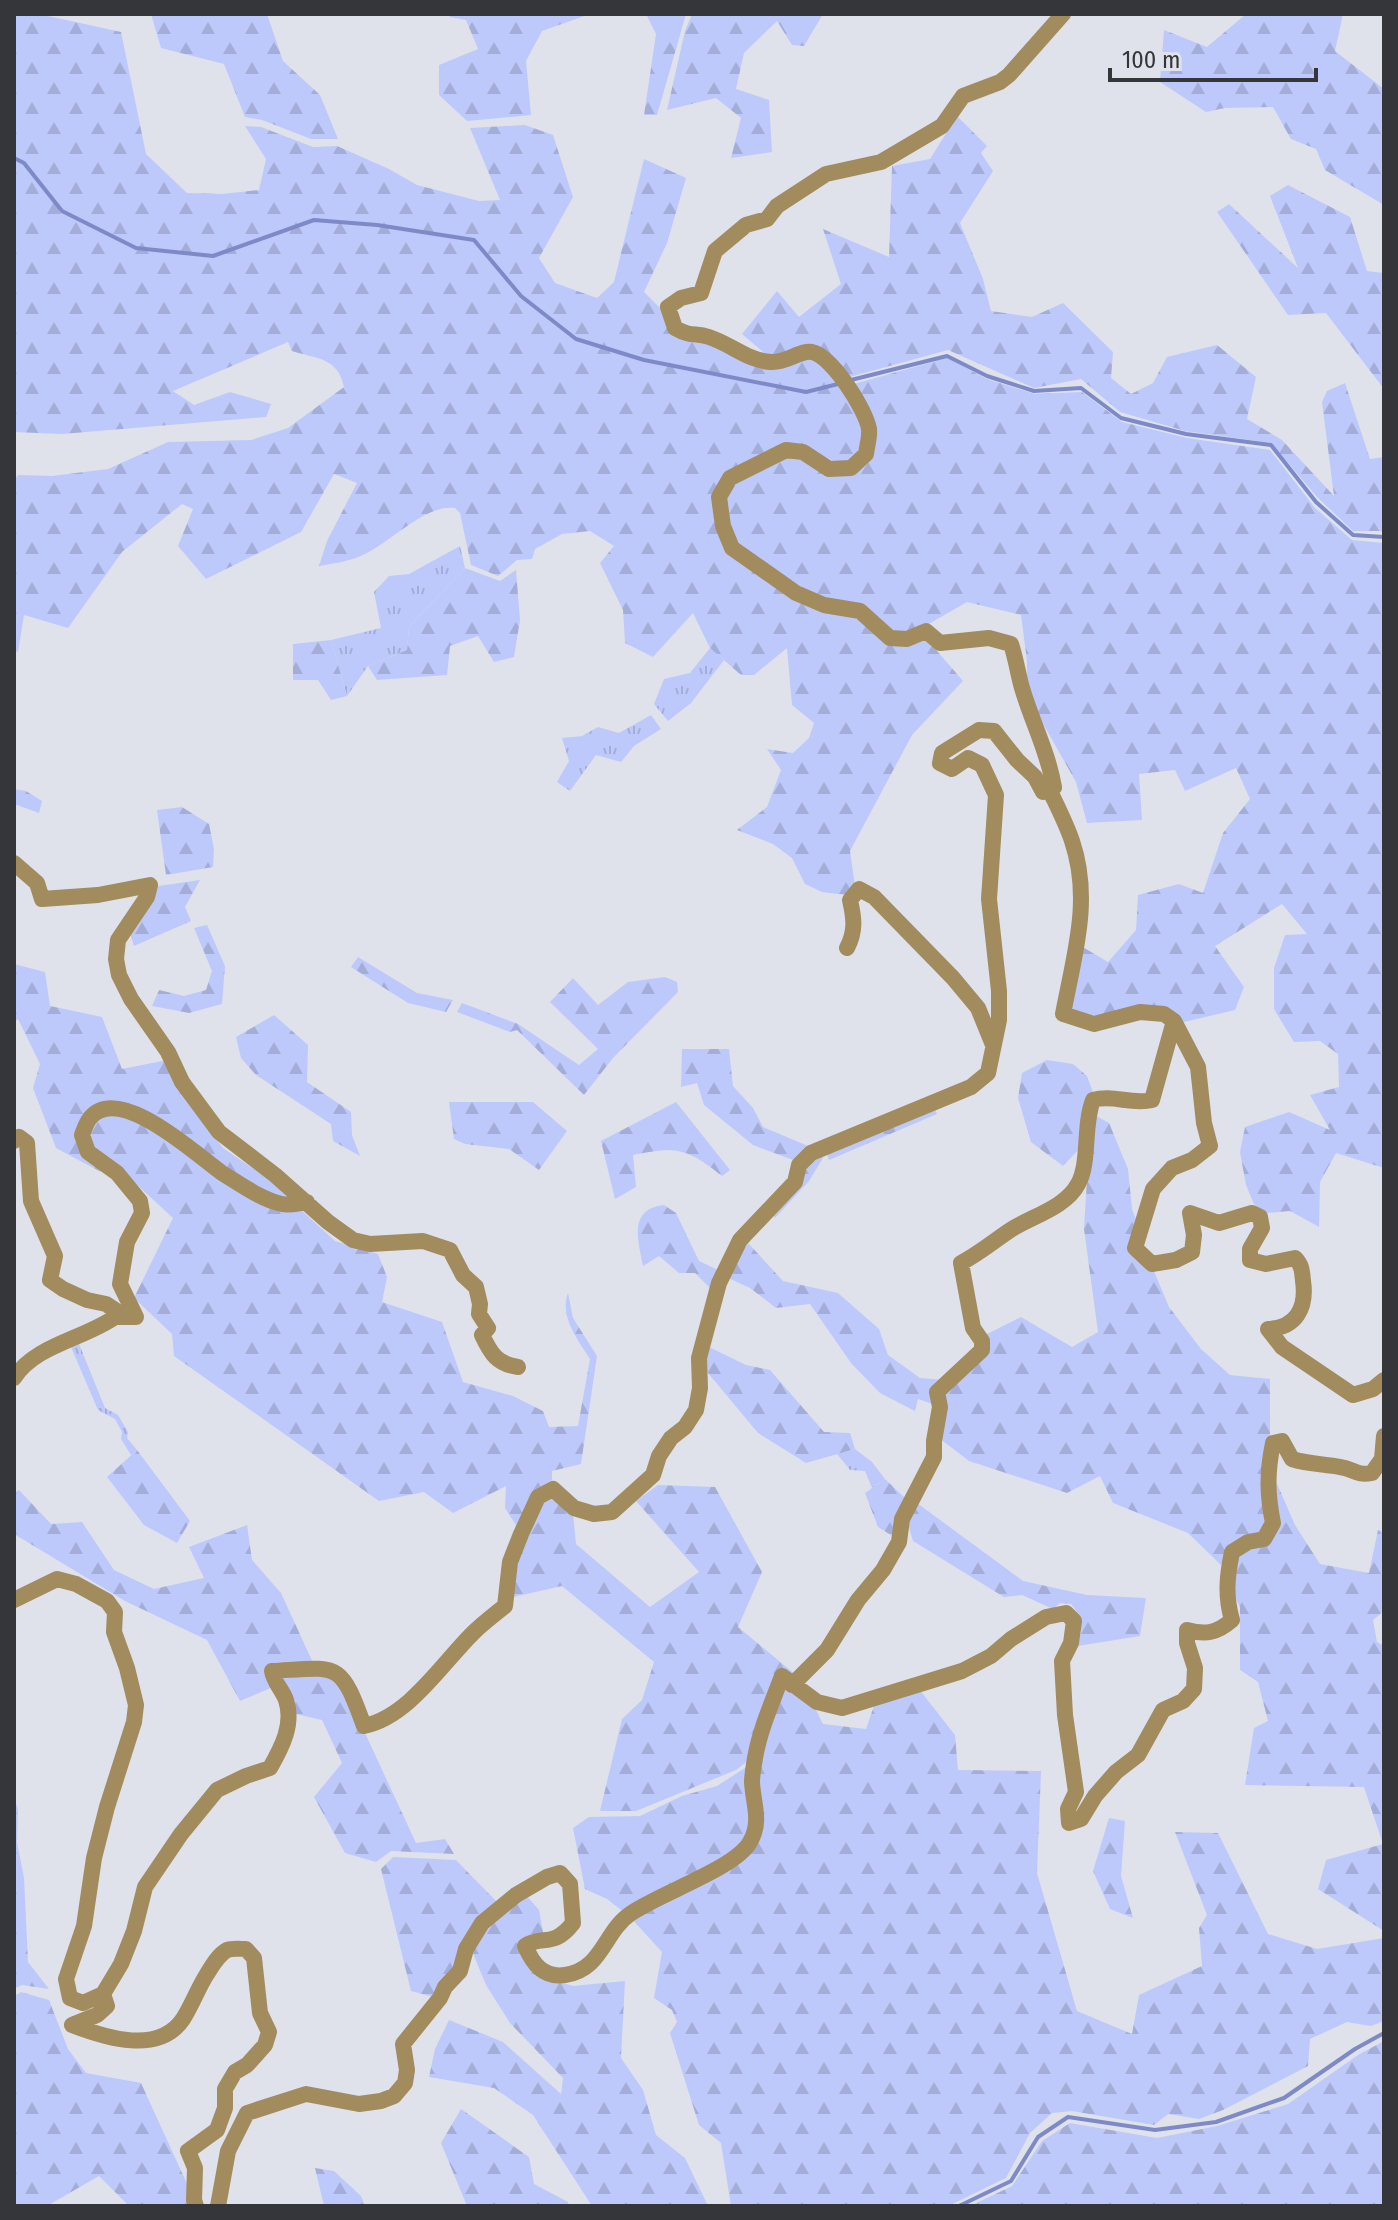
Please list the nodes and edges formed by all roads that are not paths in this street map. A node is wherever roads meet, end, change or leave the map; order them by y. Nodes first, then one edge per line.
1 (1063, 14) edge
2 (1049, 789) junction
3 (14, 863) edge
4 (847, 948) dead end
5 (1174, 1021) junction
6 (995, 1051) junction
7 (14, 1141) edge
8 (307, 1202) junction
9 (115, 1317) junction
10 (518, 1367) dead end
11 (14, 1378) edge
12 (1384, 1380) edge
13 (1384, 1436) edge
14 (14, 1600) edge
15 (792, 1685) junction
16 (103, 1994) junction
17 (196, 2206) edge
18 (218, 2206) edge

1 - 2 street
2 - 5 street
2 - 6 street
3 - 8 street
4 - 6 street
5 - 12 street
5 - 15 street
6 - 16 street
7 - 9 street
8 - 9 street
8 - 10 street
9 - 11 street
13 - 15 street
14 - 16 street
15 - 18 street
16 - 17 street

